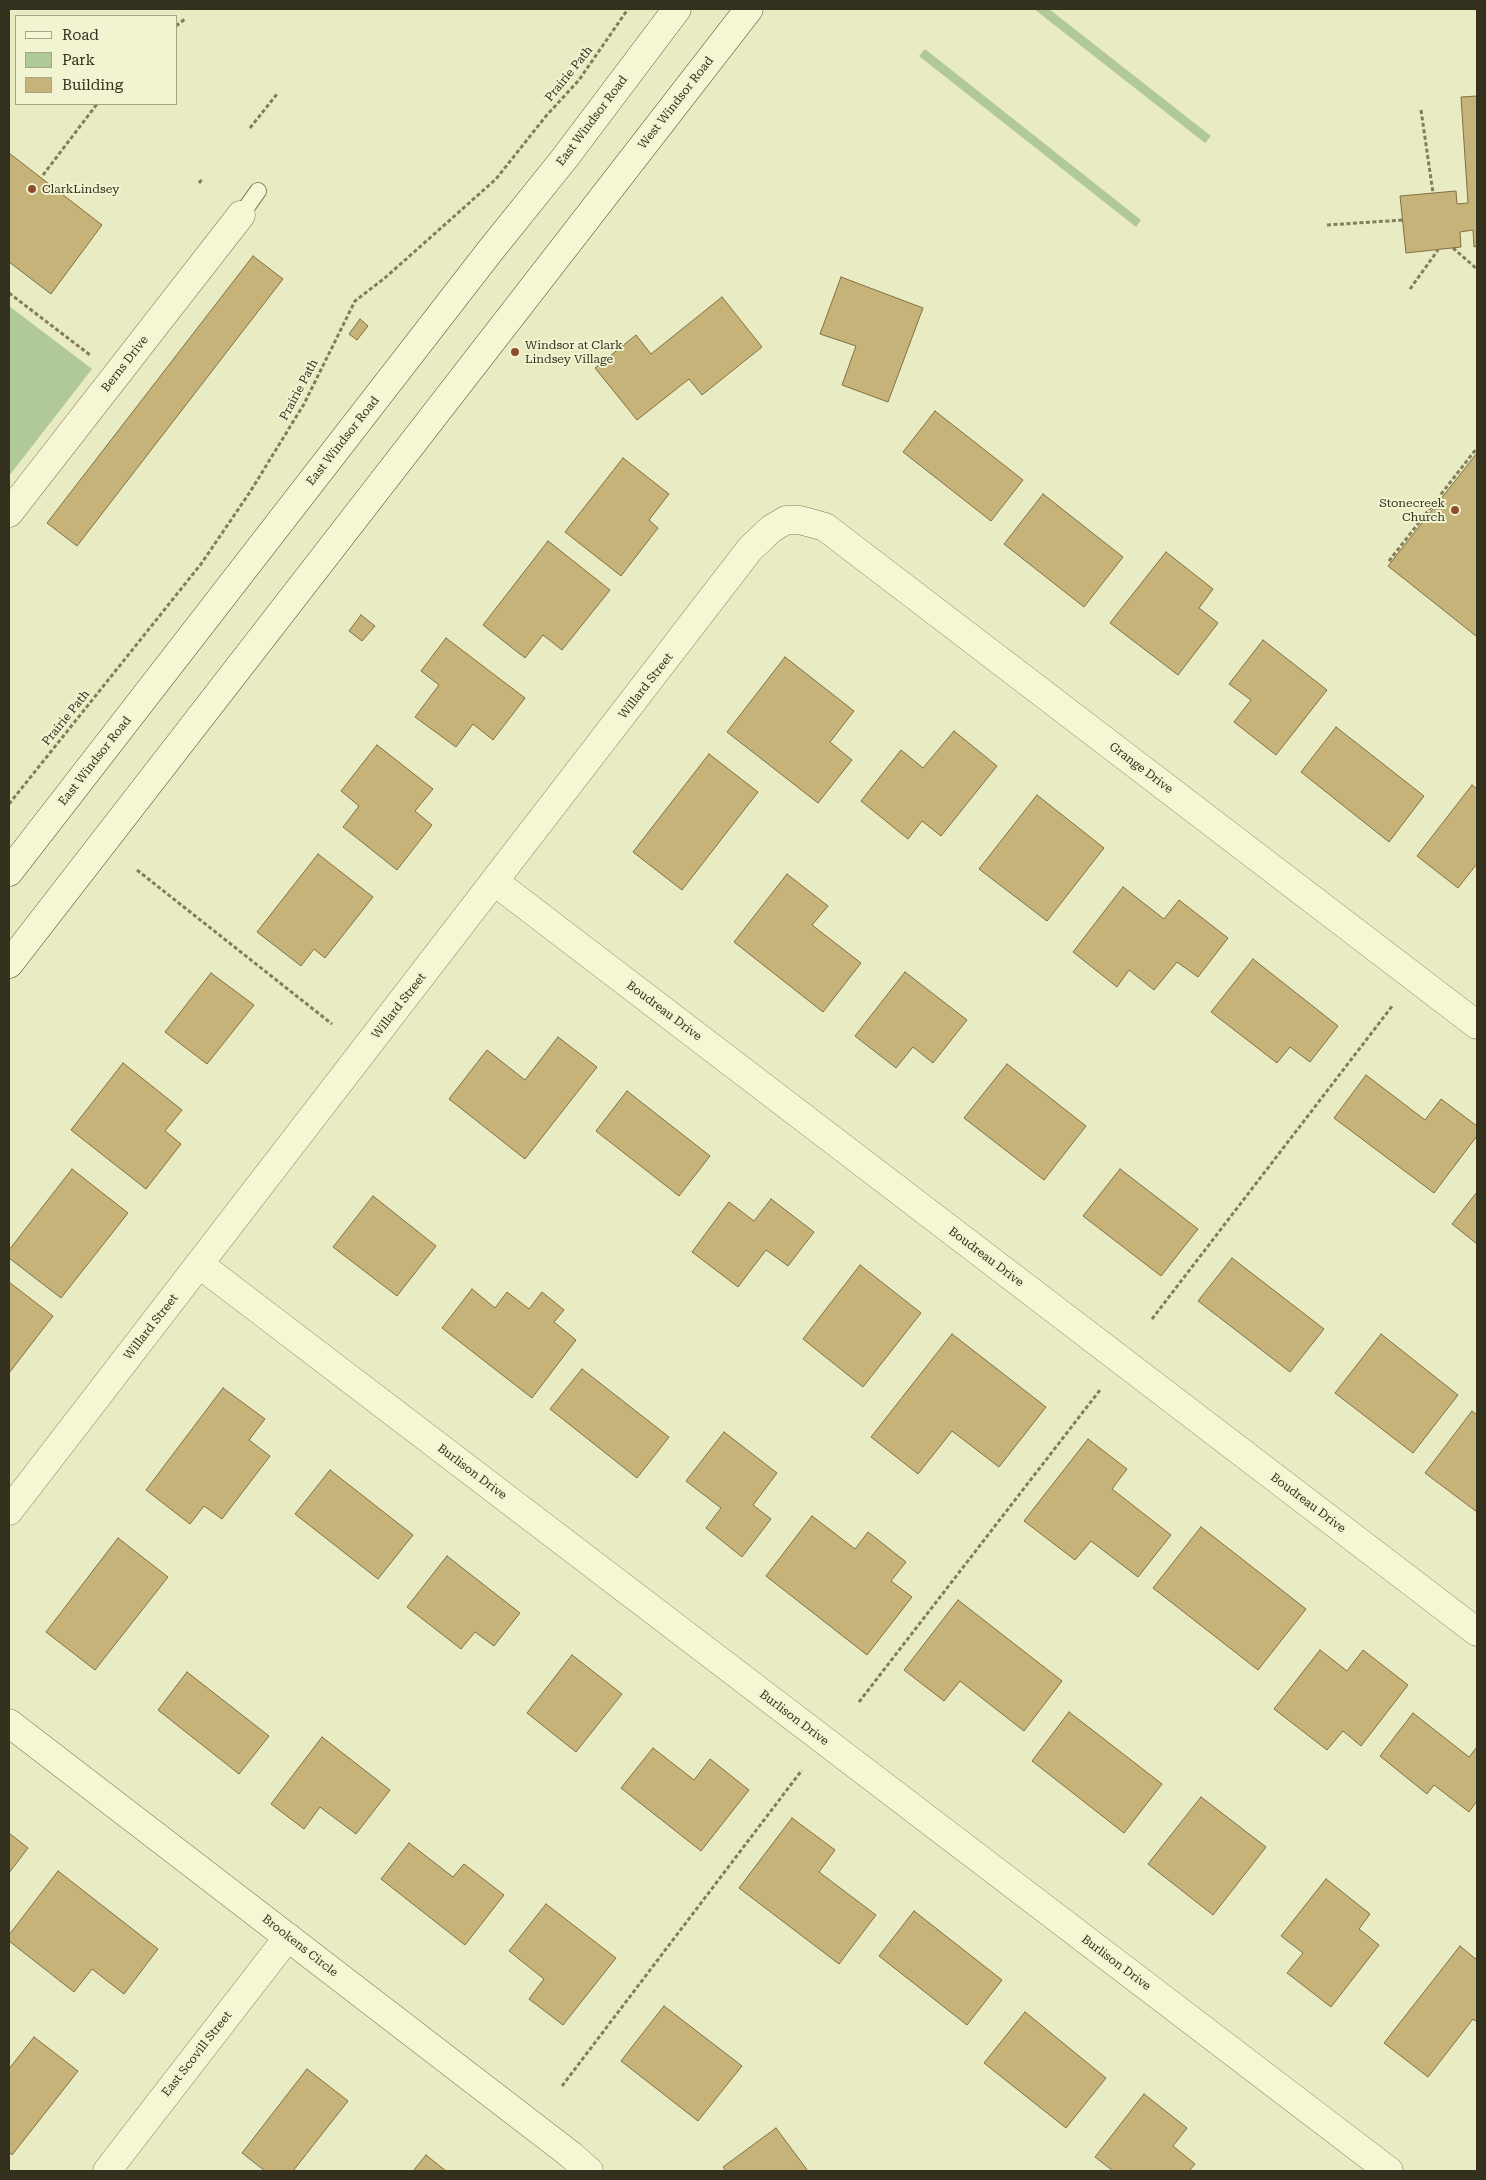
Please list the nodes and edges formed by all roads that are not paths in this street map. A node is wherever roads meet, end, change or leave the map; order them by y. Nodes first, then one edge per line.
1 (676, 9) edge
2 (749, 9) edge
3 (258, 190) dead end
4 (242, 216) joint
5 (9, 513) edge
6 (800, 520) joint
7 (9, 872) edge
8 (495, 882) junction
9 (9, 964) edge
10 (1477, 1025) edge
11 (199, 1264) junction
12 (9, 1511) edge
13 (1477, 1632) edge
14 (9, 1723) edge
15 (288, 1937) junction
16 (107, 2171) edge
17 (589, 2171) edge
18 (1389, 2171) edge

1 - 7 street, East Windsor Road
2 - 9 street, West Windsor Road
3 - 4 lane
4 - 5 street, Berns Drive
6 - 8 street, Willard Street
6 - 10 street, Grange Drive
8 - 11 street, Willard Street
8 - 13 street, Boudreau Drive
11 - 12 street, Willard Street
11 - 18 street, Burlison Drive
14 - 15 street, Brookens Circle
15 - 16 street, East Scovill Street
15 - 17 street, Brookens Circle

